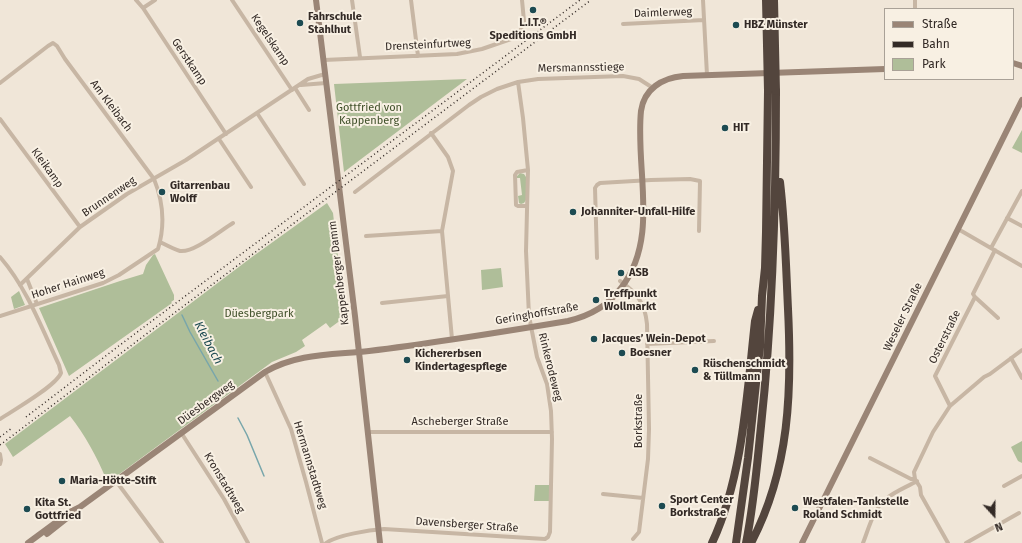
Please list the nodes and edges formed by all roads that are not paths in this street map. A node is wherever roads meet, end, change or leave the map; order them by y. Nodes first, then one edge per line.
1 (136, 0) edge
2 (155, 0) edge
3 (232, 0) edge
4 (316, 0) edge
5 (352, 0) edge
6 (411, 0) edge
7 (522, 0) edge
8 (703, 0) edge
9 (766, 0) edge
10 (774, 0) edge
11 (143, 8) junction
12 (704, 20) junction
13 (623, 24) dead end
14 (418, 56) junction
15 (360, 57) junction
16 (324, 60) junction
17 (884, 69) edge
18 (325, 74) junction
19 (707, 75) junction
20 (0, 82) edge
21 (518, 82) junction
22 (326, 83) junction
23 (301, 85) junction
24 (653, 88) junction
25 (294, 89) junction
26 (772, 91) junction
27 (1022, 100) edge
28 (310, 110) dead end
29 (257, 113) junction
30 (0, 119) edge
31 (431, 133) junction
32 (226, 134) junction
33 (219, 139) junction
34 (776, 143) junction
35 (528, 170) junction
36 (154, 179) junction
37 (642, 181) junction
38 (304, 184) dead end
39 (251, 187) dead end
40 (355, 192) dead end
41 (1022, 192) edge
42 (527, 206) junction
43 (1007, 218) junction
44 (233, 223) dead end
45 (1022, 226) edge
46 (80, 227) junction
47 (958, 229) junction
48 (442, 231) junction
49 (699, 231) dead end
50 (366, 236) dead end
51 (160, 242) junction
52 (993, 249) junction
53 (0, 257) edge
54 (597, 258) dead end
55 (1022, 266) edge
56 (27, 279) junction
57 (623, 282) junction
58 (20, 285) junction
59 (974, 295) junction
60 (448, 296) junction
61 (762, 296) junction
62 (382, 303) dead end
63 (37, 304) junction
64 (31, 306) junction
65 (0, 316) edge
66 (998, 318) dead end
67 (531, 327) junction
68 (452, 339) junction
69 (714, 341) dead end
70 (647, 344) junction
71 (1022, 350) edge
72 (358, 351) junction
73 (1011, 358) junction
74 (265, 372) junction
75 (1022, 378) edge
76 (950, 406) junction
77 (0, 419) edge
78 (367, 432) junction
79 (552, 432) junction
80 (182, 434) junction
81 (0, 454) edge
82 (870, 458) dead end
83 (0, 464) edge
84 (1022, 476) edge
85 (916, 480) junction
86 (116, 481) junction
87 (1004, 486) dead end
88 (603, 494) dead end
89 (643, 498) junction
90 (80, 507) junction
91 (1019, 513) dead end
92 (379, 529) junction
93 (550, 532) joint
94 (633, 539) dead end
95 (28, 543) edge
96 (34, 543) edge
97 (162, 543) edge
98 (248, 543) edge
99 (322, 543) edge
100 (326, 543) edge
101 (380, 543) edge
102 (712, 543) edge
103 (736, 543) edge
104 (746, 543) edge
105 (750, 543) edge
106 (802, 543) edge
107 (863, 543) edge
108 (948, 543) edge
109 (966, 543) edge

1 - 11 street, Gerstkamp
2 - 11 street
3 - 25 street, Kegelskamp
4 - 16 street, Kappenberger Damm
5 - 15 street
6 - 14 street
7 - 14 street, Drensteinfurtweg
8 - 12 street, Daimlerweg
9 - 26 highway, bridge
10 - 26 highway, bridge
11 - 32 street, Gerstkamp
12 - 13 street, Daimlerweg
12 - 19 street, Daimlerweg
14 - 15 street, Drensteinfurtweg
15 - 16 street, Drensteinfurtweg
16 - 18 street, Kappenberger Damm
17 - 19 street
18 - 22 street, Kappenberger Damm
18 - 23 street, Brunnenweg
19 - 24 street
20 - 36 street, Am Kleibach
21 - 24 street, Mersmannsstiege
21 - 31 street, Mersmannsstiege
21 - 35 street, Rinkerodeweg
22 - 23 street, Brunnenweg
22 - 72 street, Kappenberger Damm
23 - 25 street, Brunnenweg
24 - 37 street, Geringhoffstraße
25 - 28 street
25 - 29 street, Brunnenweg
26 - 34 highway
26 - 61 highway
27 - 47 street, Weseler Straße
29 - 32 street, Brunnenweg
29 - 38 street
30 - 46 street, Kleikamp
31 - 40 street, Mersmannsstiege
31 - 48 street
32 - 33 street, Brunnenweg
33 - 36 street, Brunnenweg
33 - 39 street
34 - 104 highway
34 - 105 highway
35 - 42 street, Rinkerodeweg
35 - 42 street
36 - 46 street, Brunnenweg
36 - 51 street
37 - 49 street
37 - 54 street
37 - 57 street, Geringhoffstraße
41 - 43 street
42 - 67 street, Rinkerodeweg
43 - 45 street
43 - 52 street
44 - 51 street
46 - 56 street, Brunnenweg
47 - 52 street
47 - 106 street, Weseler Straße
48 - 50 street
48 - 60 street
51 - 63 street, Hoher Hainweg
52 - 55 street
52 - 59 street
53 - 58 street
56 - 58 street, Brunnenweg
56 - 63 street
57 - 67 street, Geringhoffstraße
57 - 70 street, Borkstraße
58 - 64 street
59 - 66 street
59 - 76 street, Osterstraße
60 - 62 street
60 - 68 street
61 - 102 highway
61 - 103 highway
63 - 64 street, Hoher Hainweg
64 - 65 street, Hoher Hainweg
64 - 77 street
67 - 68 street, Geringhoffstraße
67 - 79 street, Rinkerodeweg
68 - 72 street, Geringhoffstraße
69 - 70 street
70 - 89 street, Borkstraße
71 - 73 street
72 - 74 street, Düesbergweg
72 - 78 street, Kappenberger Damm
73 - 75 street
73 - 76 street
74 - 80 street, Düesbergweg
74 - 99 street, Hermannstadtweg
76 - 85 street
78 - 79 street, Ascheberger Straße
78 - 92 street, Kappenberger Damm
79 - 93 street, Rinkerodeweg
80 - 86 street, Düesbergweg
80 - 98 street, Kronstadtweg
81 - 83 street
82 - 85 street
84 - 87 street
85 - 107 street
85 - 108 street
86 - 90 street, Düesbergweg
86 - 97 street
88 - 89 street
89 - 94 street, Borkstraße
90 - 95 street, Düesbergweg
90 - 96 street, Düesbergweg
91 - 109 street
92 - 93 street, Davensberger Straße
92 - 100 street
92 - 101 street, Kappenberger Damm

